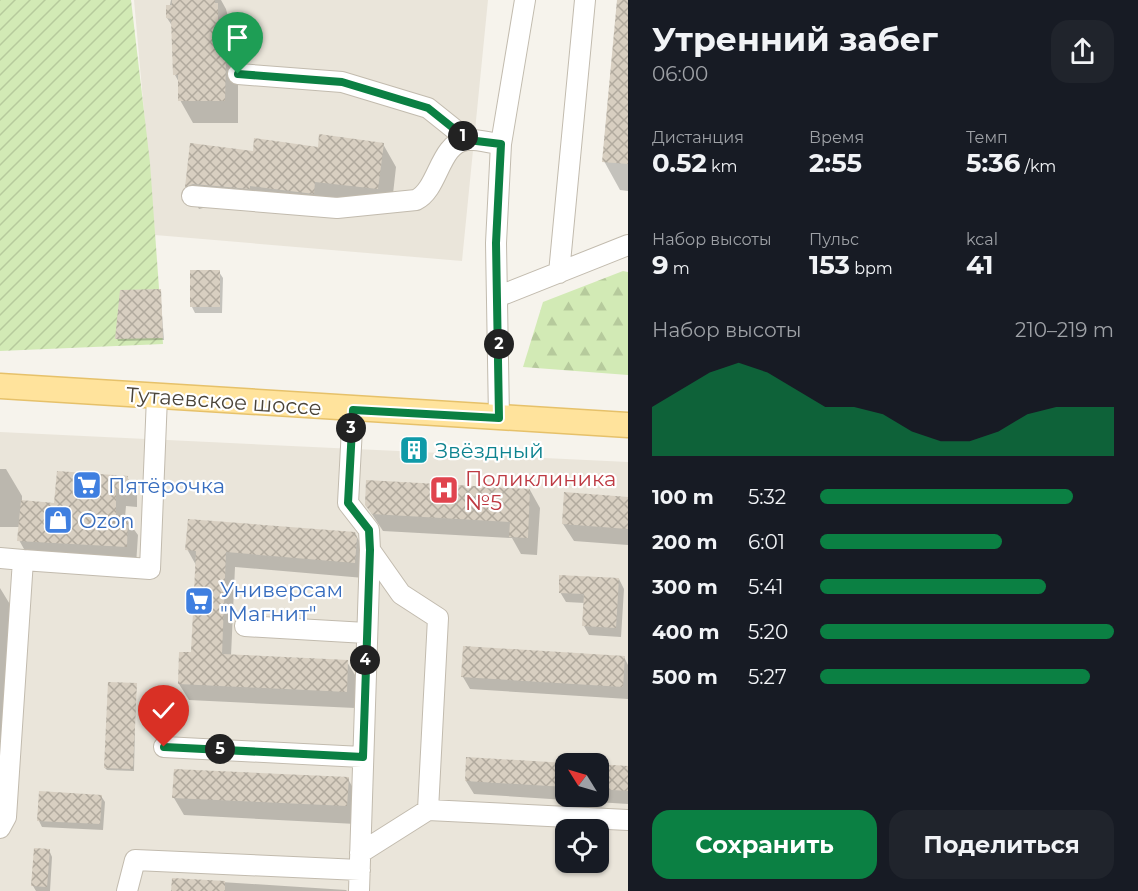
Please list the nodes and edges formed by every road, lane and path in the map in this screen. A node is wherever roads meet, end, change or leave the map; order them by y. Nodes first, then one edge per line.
1 (525, 0) edge
2 (585, 0) edge
3 (238, 74) dead end
4 (468, 140) junction
5 (501, 144) junction
6 (192, 196) dead end
7 (628, 244) edge
8 (559, 273) junction
9 (497, 297) junction
10 (0, 386) edge
11 (157, 397) junction
12 (353, 410) junction
13 (499, 418) junction
14 (628, 425) edge
15 (370, 550) junction
16 (0, 558) edge
17 (23, 561) junction
18 (244, 626) dead end
19 (366, 633) junction
20 (164, 747) dead end
21 (363, 757) junction
22 (428, 810) junction
23 (628, 820) edge
24 (0, 828) edge
25 (360, 862) junction
26 (127, 891) edge
27 (359, 891) edge

1 - 5 street
2 - 8 street
3 - 4 street
4 - 5 street
4 - 6 street
5 - 9 street
7 - 8 street
8 - 9 street
9 - 13 street
10 - 11 main road, Тутаевское шоссе
11 - 12 main road, Тутаевское шоссе
11 - 17 street
12 - 13 main road, Тутаевское шоссе
12 - 15 street
13 - 14 main road, Тутаевское шоссе
15 - 19 street
15 - 22 street
16 - 17 street
17 - 24 street
18 - 19 street
19 - 21 street
20 - 21 street
21 - 25 street
22 - 23 street
22 - 25 street
25 - 26 street
25 - 27 street

